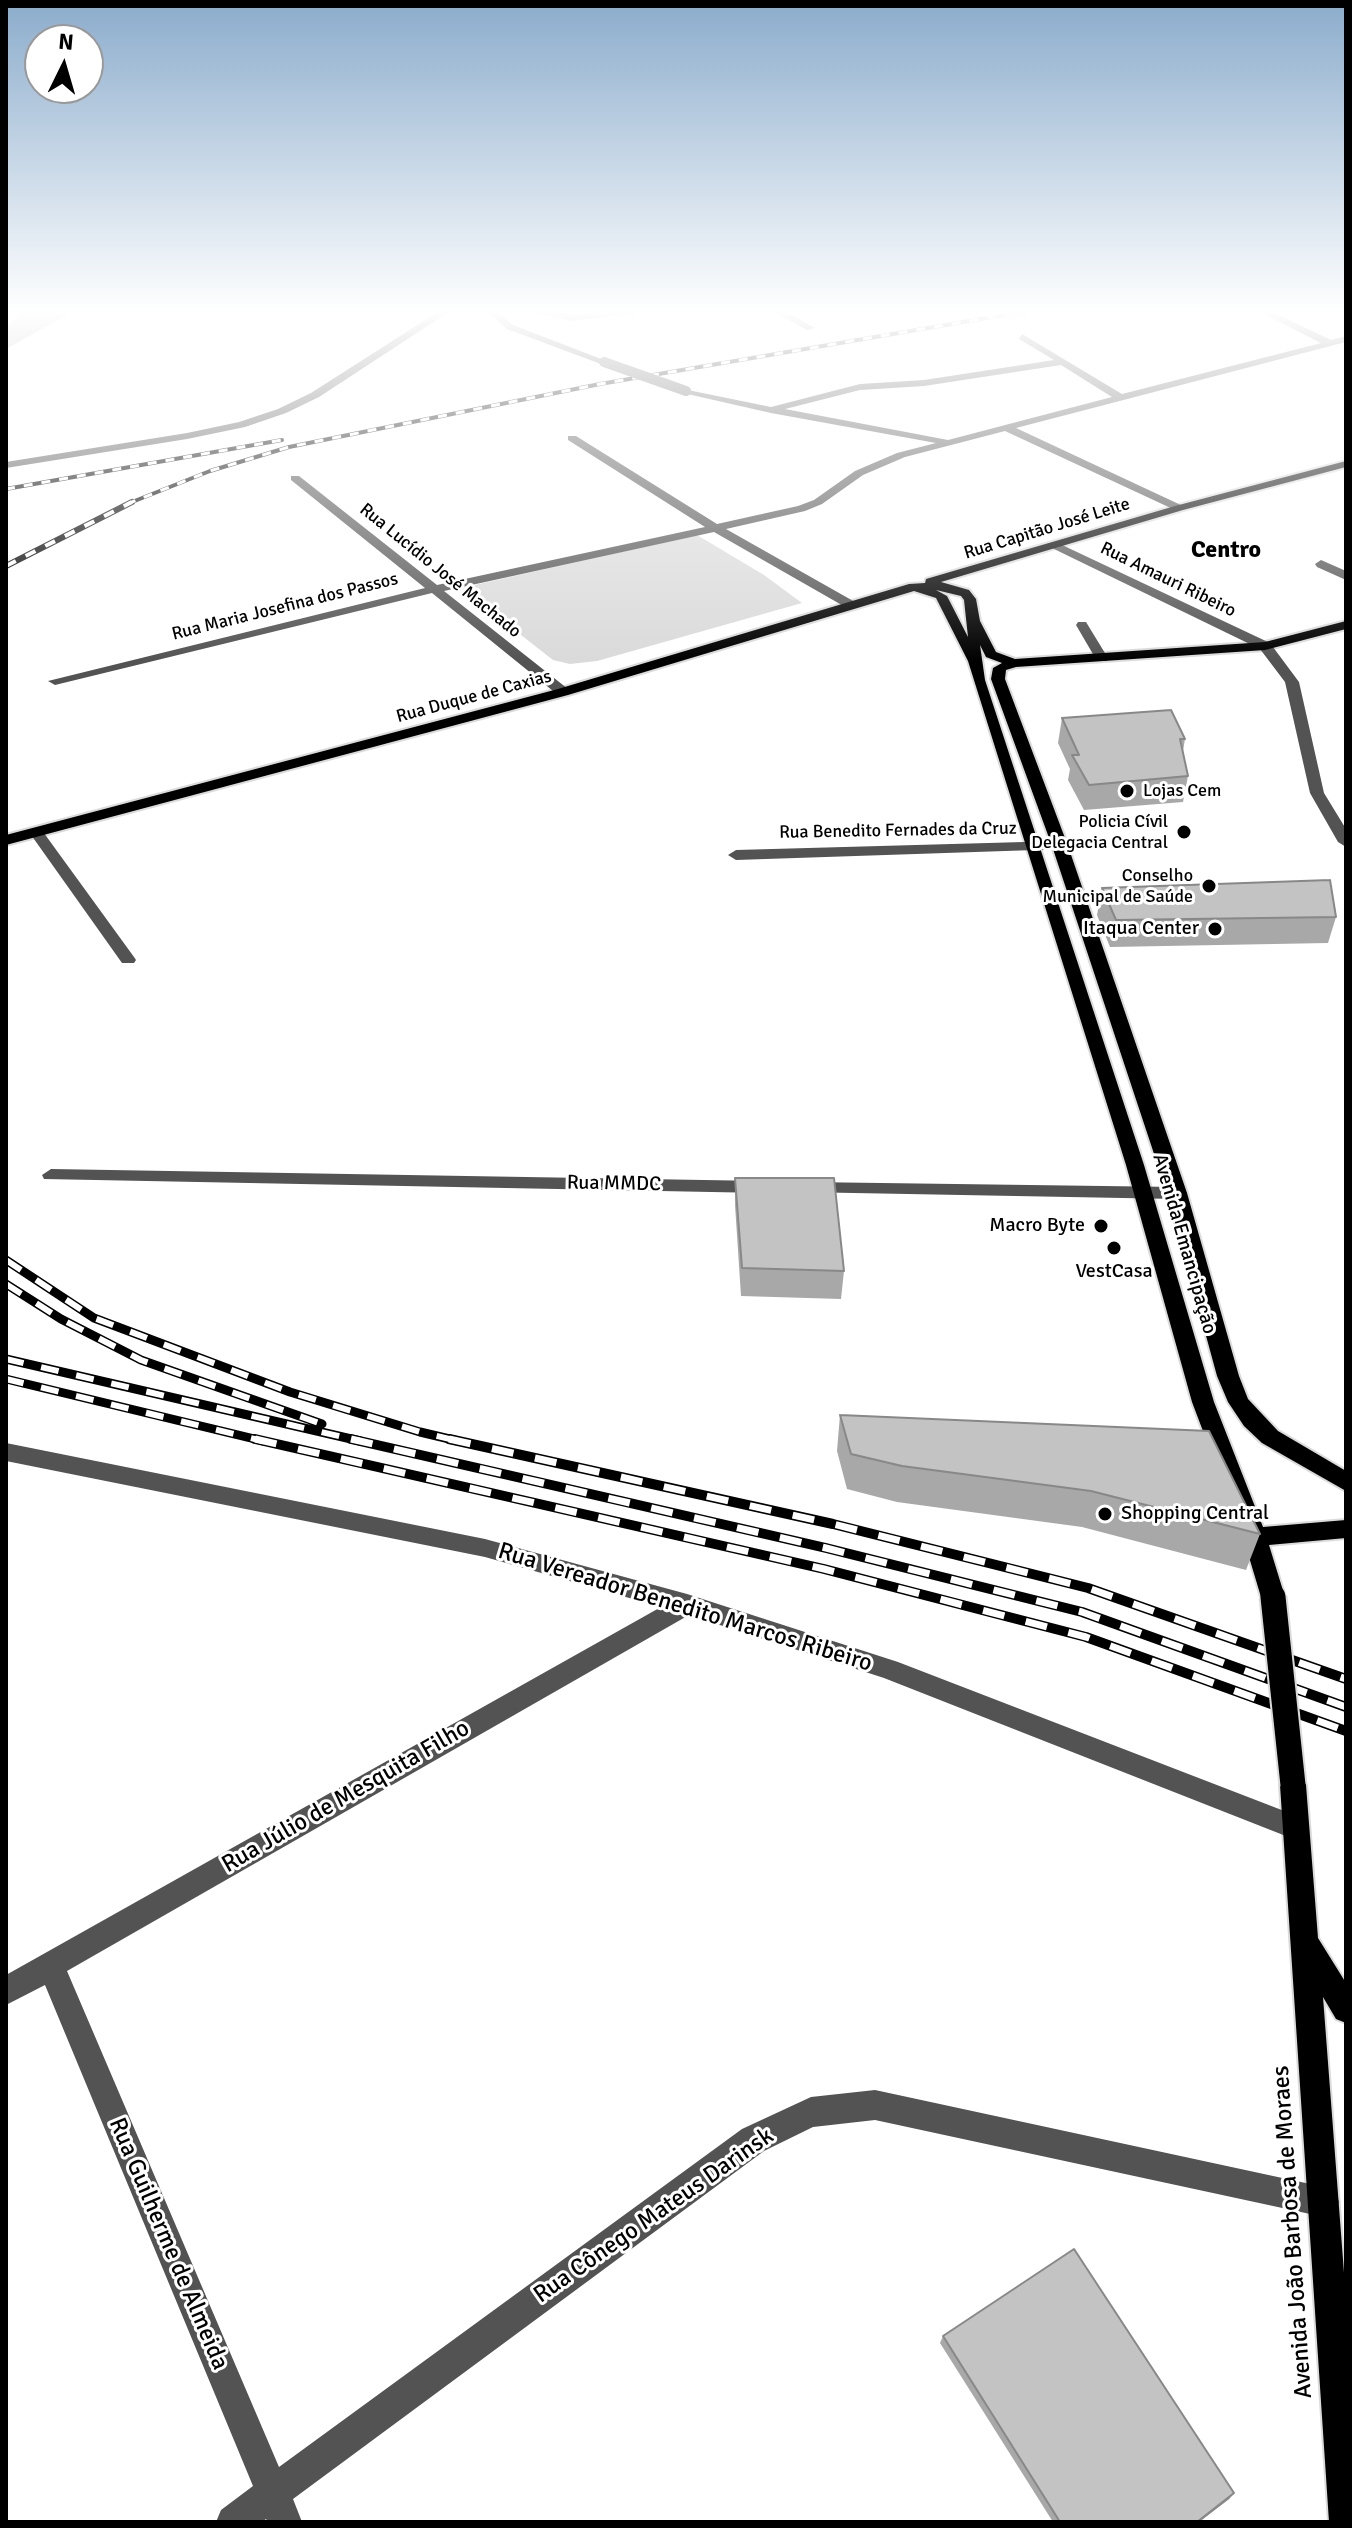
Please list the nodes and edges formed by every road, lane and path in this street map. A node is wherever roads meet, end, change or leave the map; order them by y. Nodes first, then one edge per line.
1 (236, 426) edge
2 (859, 426) edge
3 (1014, 426) edge
4 (1007, 428) junction
5 (572, 438) dead end
6 (948, 442) junction
7 (1346, 464) edge
8 (6, 465) edge
9 (295, 478) dead end
10 (1179, 508) junction
11 (712, 526) junction
12 (1056, 546) junction
13 (1321, 564) dead end
14 (964, 572) junction
15 (1346, 576) edge
16 (913, 587) junction
17 (949, 587) junction
18 (431, 590) junction
19 (851, 605) junction
20 (974, 617) junction
21 (1082, 625) dead end
22 (1346, 625) edge
23 (1265, 646) junction
24 (1102, 658) junction
25 (974, 661) junction
26 (1014, 663) junction
27 (55, 681) dead end
28 (563, 692) junction
29 (36, 832) junction
30 (6, 840) edge
31 (1346, 842) edge
32 (1060, 846) junction
33 (1031, 847) junction
34 (736, 855) dead end
35 (128, 960) dead end
36 (51, 1175) dead end
37 (1143, 1193) junction
38 (1177, 1193) junction
39 (6, 1452) edge
40 (1346, 1482) edge
41 (1346, 1529) edge
42 (1255, 1537) junction
43 (687, 1604) junction
44 (1296, 1828) junction
45 (1302, 1937) junction
46 (51, 1966) junction
47 (6, 1991) edge
48 (1346, 2009) edge
49 (1324, 2202) junction
50 (279, 2508) edge
51 (233, 2522) edge
52 (1346, 2522) edge

1 - 8 street
2 - 6 street
3 - 4 street, Rua Maria Josefina dos Passos
4 - 6 street, Rua Maria Josefina dos Passos
4 - 10 street
5 - 11 street
6 - 11 street, Rua Maria Josefina dos Passos
7 - 10 main road, Rua Capitão José Leite
9 - 18 street, Rua Lucídio José Machado
10 - 12 main road, Rua Capitão José Leite
11 - 18 street, Rua Maria Josefina dos Passos
11 - 19 street
12 - 14 main road, Rua Capitão José Leite
12 - 23 street, Rua Amauri Ribeiro
13 - 15 street
14 - 16 main road
14 - 17 main road, Rua Capitão José Leite
16 - 17 main road, Rua Duque de Caxias
16 - 19 main road, Rua Duque de Caxias
16 - 25 main road
17 - 20 main road
18 - 27 street, Rua Maria Josefina dos Passos
18 - 28 street, Rua Lucídio José Machado
19 - 28 main road, Rua Duque de Caxias
20 - 25 main road, Avenida Emancipação
20 - 26 main road
21 - 24 street
22 - 23 main road
23 - 24 main road
23 - 31 street
24 - 26 main road
25 - 33 main road, Avenida Emancipação
26 - 32 main road, Avenida Emancipação
28 - 29 main road, Rua Duque de Caxias
29 - 30 main road, Rua Duque de Caxias
29 - 35 street
32 - 33 street, Rua Benedito Fernades da Cruz
32 - 38 main road, Avenida Emancipação
33 - 34 street, Rua Benedito Fernades da Cruz
33 - 37 main road, Avenida Emancipação
36 - 37 street, Rua MMDC
37 - 38 street, Rua MMDC
37 - 42 main road, Avenida Emancipação
38 - 40 main road, Avenida Emancipação
39 - 43 street, Rua Vereador Benedito Marcos Ribeiro
41 - 42 main road
42 - 44 main road, Avenida Emancipação, bridge
43 - 44 street, Rua Vereador Benedito Marcos Ribeiro
43 - 46 street, Rua Júlio de Mesquita Filho
44 - 45 main road, Avenida Emancipação
45 - 48 main road
45 - 49 main road, Avenida João Barbosa de Moraes
46 - 47 street, Rua Júlio de Mesquita Filho
46 - 50 street, Rua Guilherme de Almeida
49 - 50 street, Rua Cônego Mateus Darinsk
49 - 52 main road, Avenida João Barbosa de Moraes
50 - 51 street, Rua Cônego Mateus Darinsk

